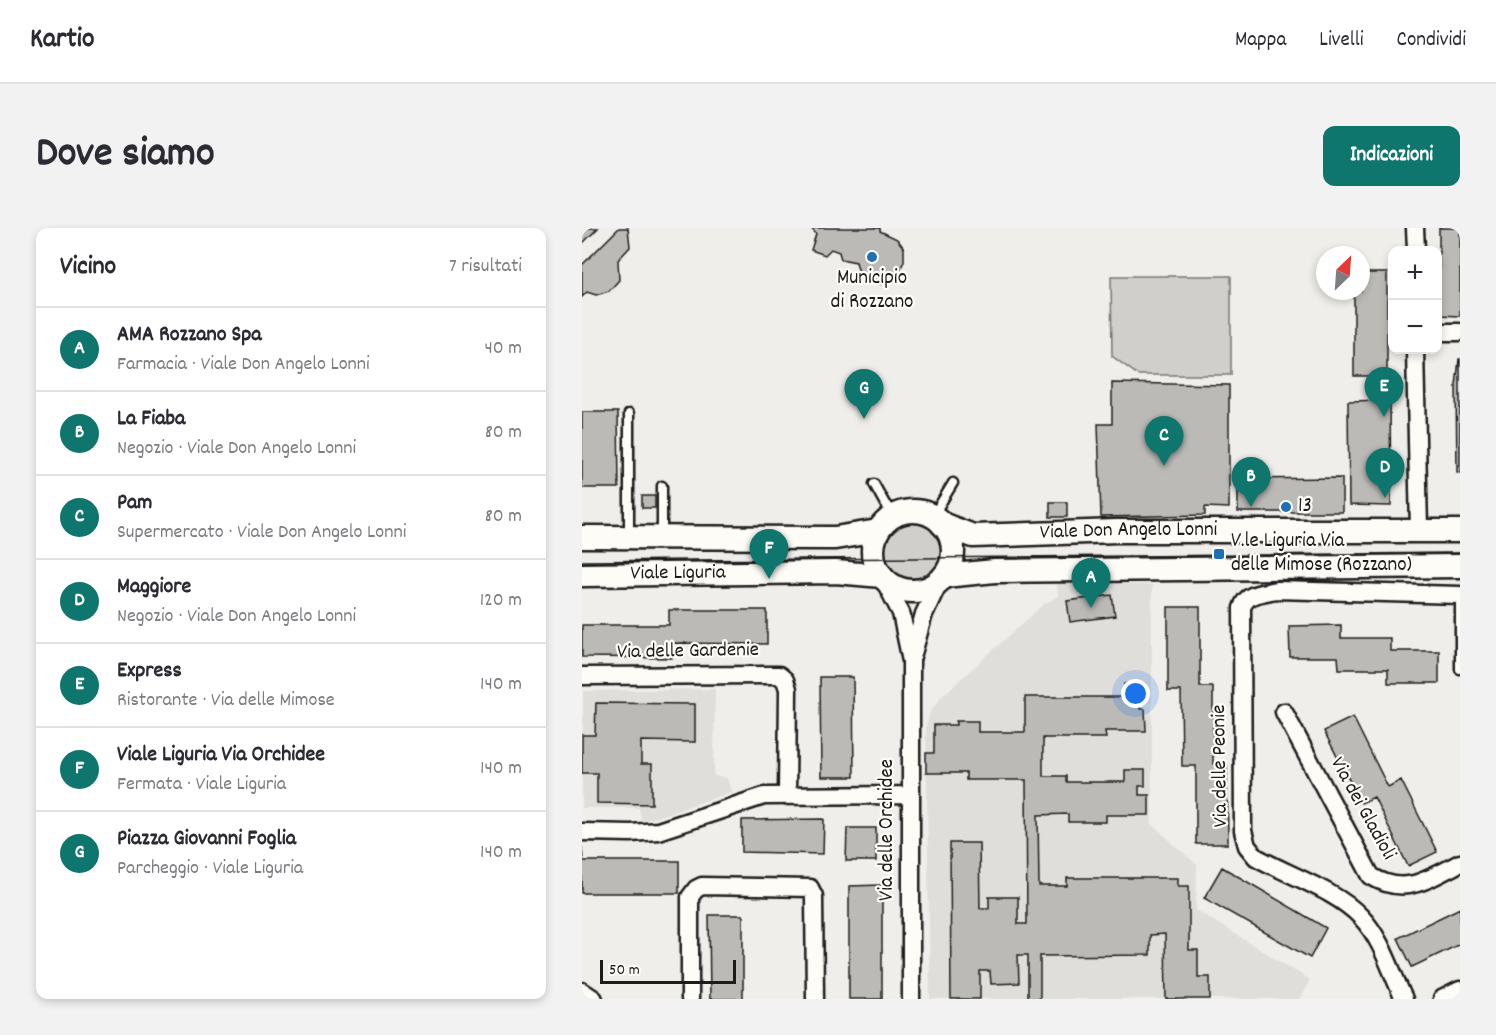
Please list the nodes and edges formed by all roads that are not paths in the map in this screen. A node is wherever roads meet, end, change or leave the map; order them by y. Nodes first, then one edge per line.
1 (1415, 228) edge
2 (1416, 246) edge
3 (1442, 332) edge
4 (1460, 332) edge
5 (1415, 354) edge
6 (629, 414) dead end
7 (954, 483) dead end
8 (874, 484) dead end
9 (662, 486) dead end
10 (896, 514) junction
11 (938, 520) junction
12 (1419, 530) junction
13 (878, 531) junction
14 (1460, 531) edge
15 (582, 537) edge
16 (629, 538) junction
17 (662, 538) junction
18 (1460, 566) edge
19 (582, 575) edge
20 (882, 576) junction
21 (942, 578) junction
22 (1460, 595) edge
23 (911, 661) junction
24 (1460, 669) edge
25 (582, 676) edge
26 (1284, 712) dead end
27 (909, 795) junction
28 (787, 796) junction
29 (582, 832) edge
30 (1460, 863) edge
31 (1460, 990) edge
32 (582, 991) edge
33 (594, 999) edge
34 (690, 999) edge
35 (815, 999) edge
36 (910, 999) edge
37 (1404, 999) edge
38 (1442, 999) edge

1 - 2 street
3 - 4 street
5 - 12 street
6 - 16 lane
7 - 11 lane
8 - 10 lane
9 - 17 lane
10 - 11 main road
10 - 13 main road
11 - 12 main road, Viale Don Angelo Lonni
11 - 21 main road
12 - 14 main road, Viale Don Angelo Lonni
13 - 17 main road, Viale Liguria
13 - 20 main road
15 - 16 main road, Viale Liguria
16 - 17 main road, Viale Liguria
18 - 21 main road, Viale Don Angelo Lonni
19 - 20 main road, Viale Liguria
20 - 21 main road
20 - 23 street, Via delle Orchidee
21 - 23 street, Via delle Orchidee
22 - 24 lane
22 - 37 street, Via delle Peonie
23 - 27 street, Via delle Orchidee
25 - 28 street, Via delle Gardenie
26 - 30 street, Via dei Gladioli
27 - 28 street
27 - 36 street, Via delle Orchidee
28 - 29 street
31 - 38 street
32 - 33 street
34 - 35 street

